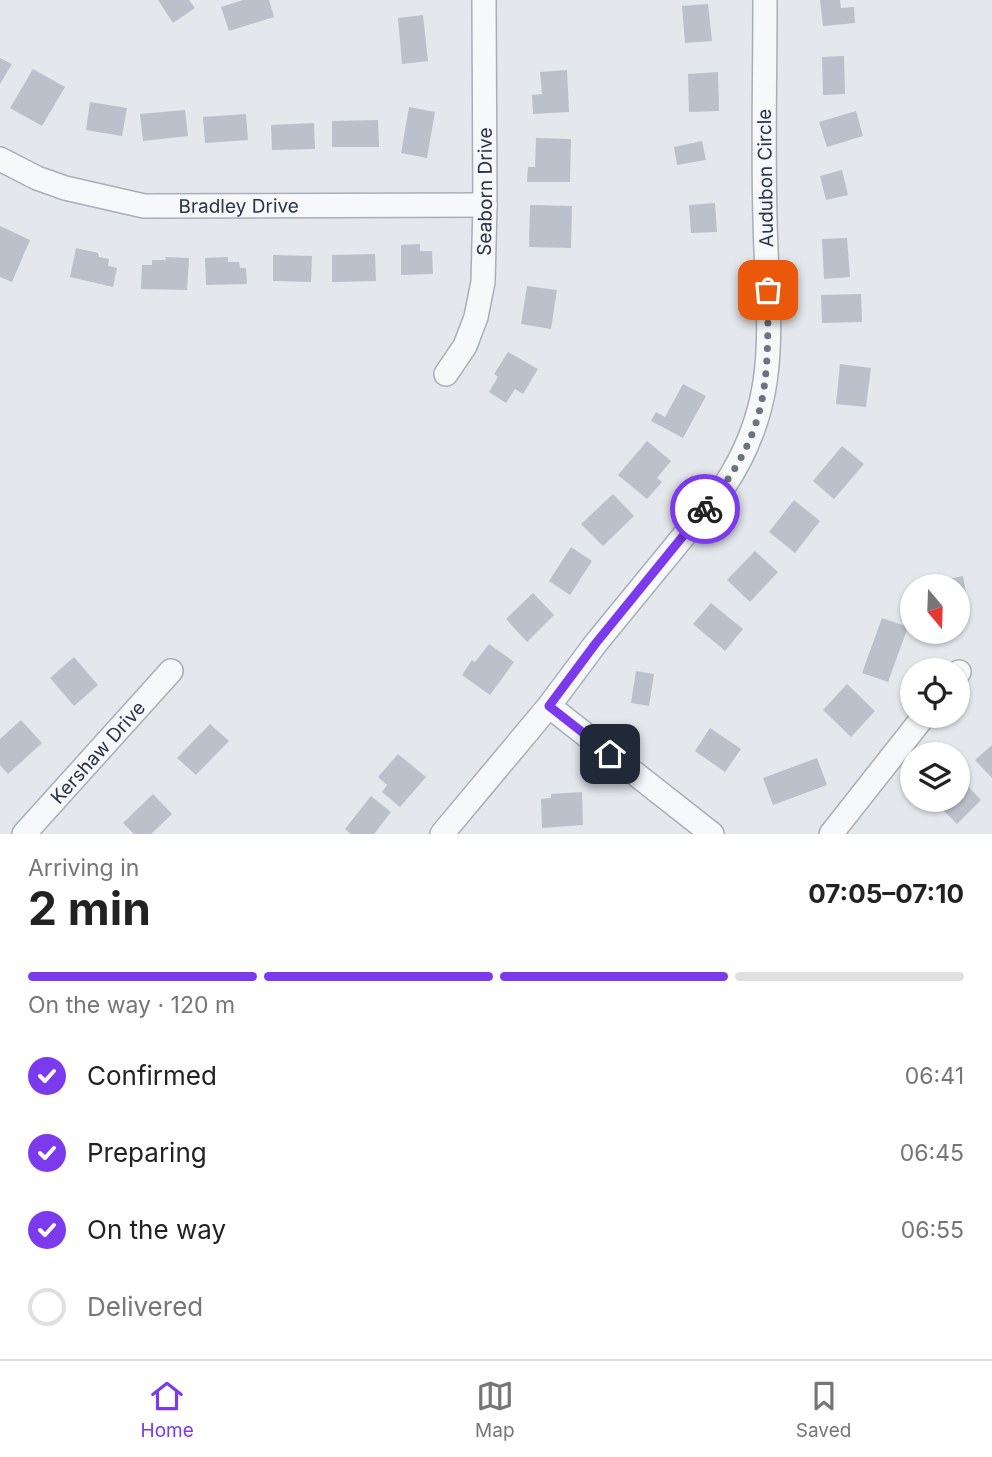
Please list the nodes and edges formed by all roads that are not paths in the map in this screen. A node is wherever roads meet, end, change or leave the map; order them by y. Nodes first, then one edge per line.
1 (484, 0) edge
2 (765, 0) edge
3 (0, 159) edge
4 (485, 205) junction
5 (446, 374) dead end
6 (171, 671) dead end
7 (549, 706) junction
8 (915, 728) edge
9 (24, 834) edge
10 (442, 834) edge
11 (712, 834) edge
12 (831, 834) edge

1 - 4 street, Seaborn Drive
2 - 7 street, Audubon Circle
3 - 4 street, Bradley Drive
4 - 5 street, Seaborn Drive
6 - 9 street, Kershaw Drive
7 - 10 street, Audubon Circle
7 - 11 street
8 - 12 street

